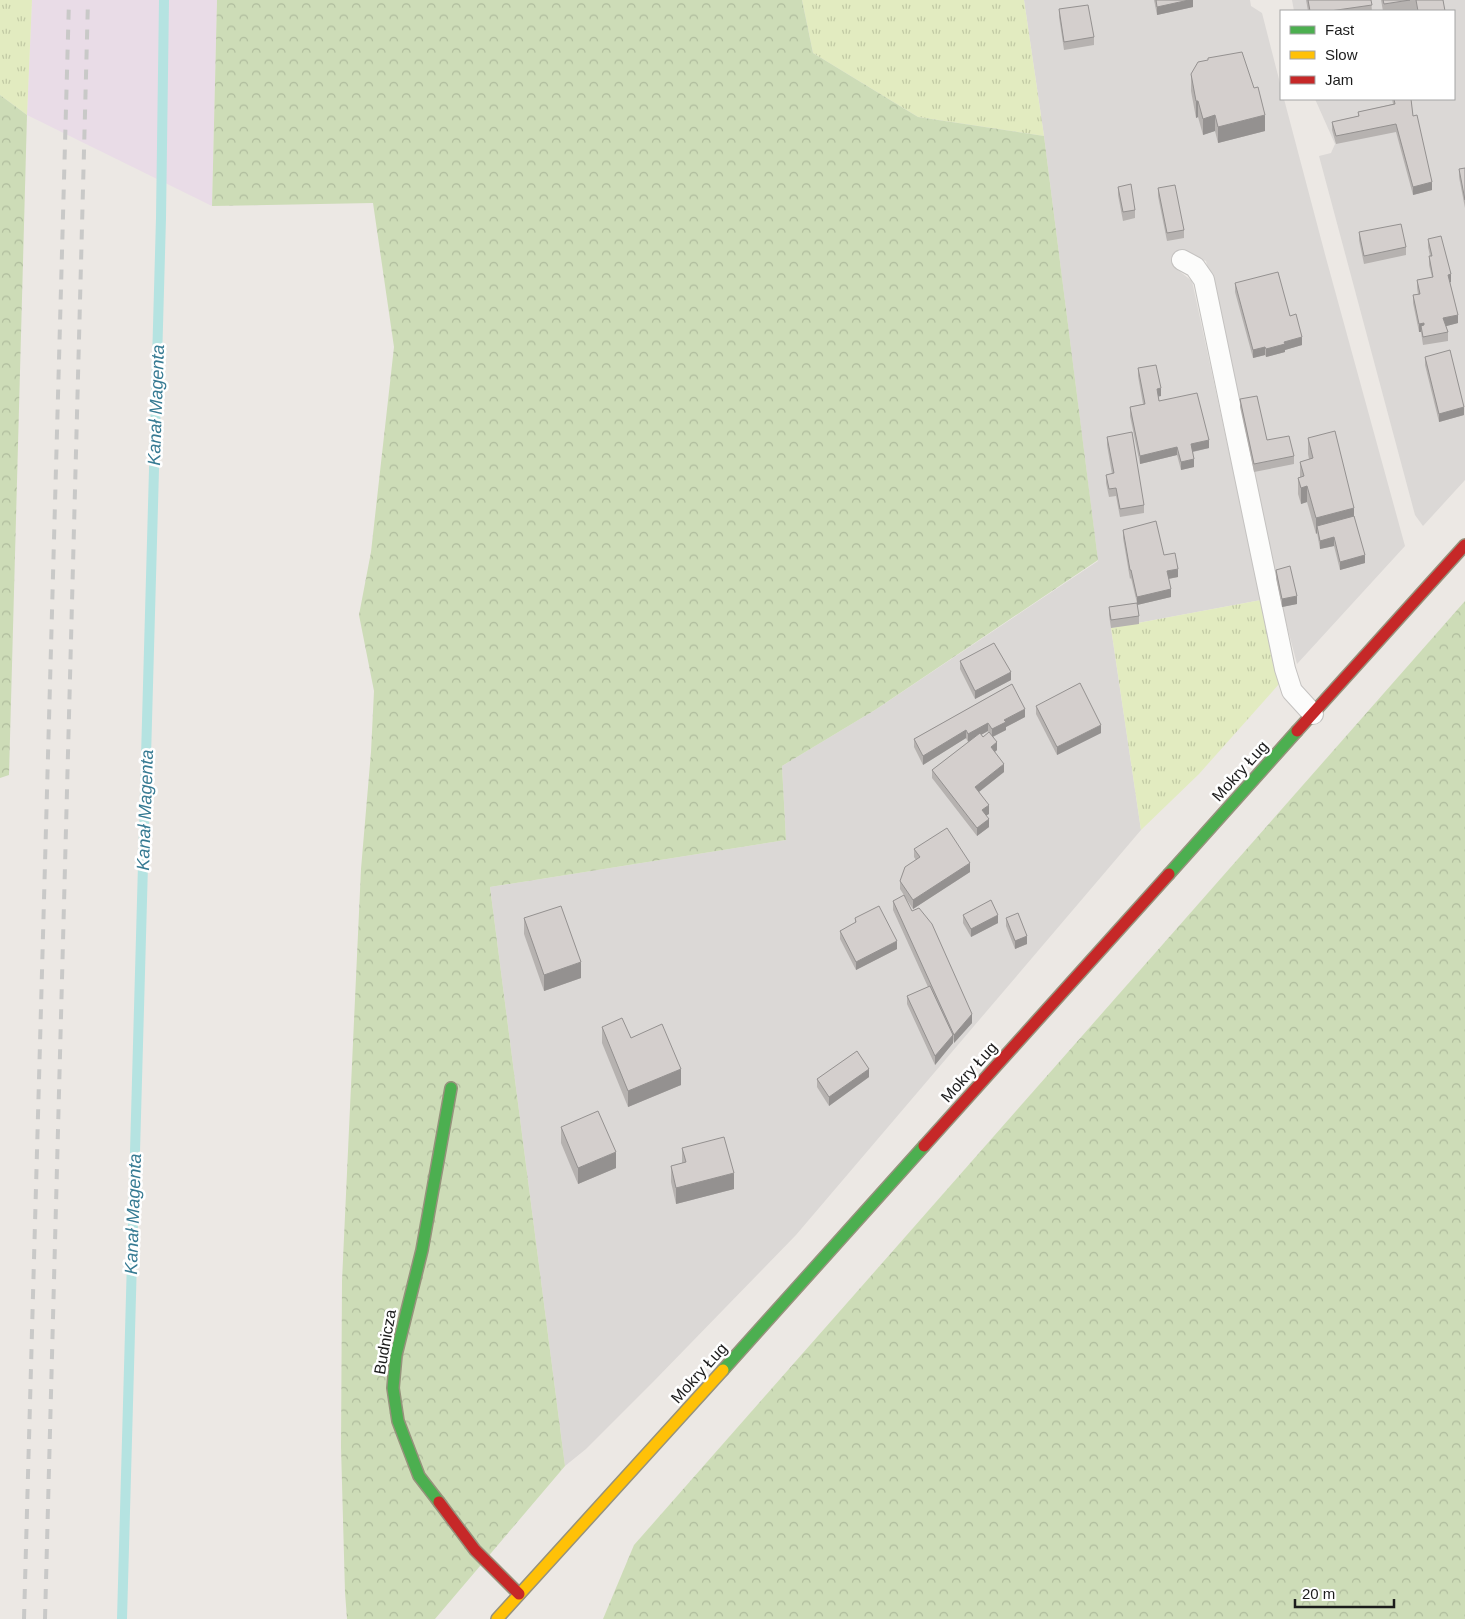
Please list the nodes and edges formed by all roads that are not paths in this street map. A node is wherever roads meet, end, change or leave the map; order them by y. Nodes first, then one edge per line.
1 (1182, 260) dead end
2 (1465, 545) edge
3 (1313, 714) junction
4 (451, 1088) dead end
5 (519, 1594) junction
6 (497, 1619) edge

1 - 3 lane
2 - 3 street, Mokry Ług
3 - 5 street, Mokry Ług
4 - 5 street, Budnicza
5 - 6 street, Mokry Ług

